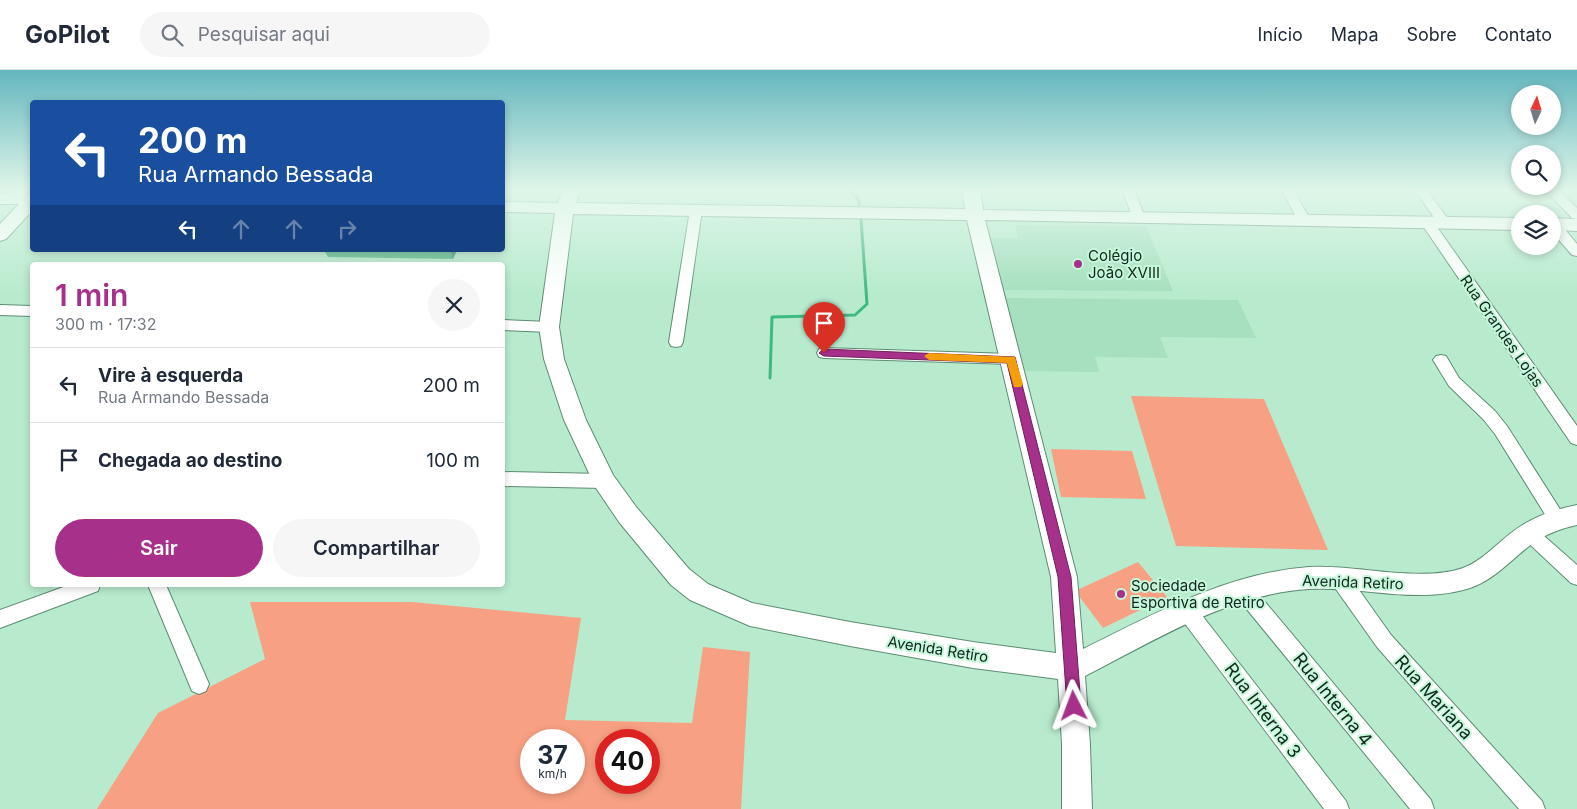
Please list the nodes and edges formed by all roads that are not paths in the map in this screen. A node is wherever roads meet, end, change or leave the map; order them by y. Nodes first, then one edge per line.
1 (6, 223) edge
2 (564, 223) edge
3 (694, 223) edge
4 (977, 223) edge
5 (1427, 223) edge
6 (1482, 223) edge
7 (1511, 224) edge
8 (1561, 224) edge
9 (1577, 225) edge
10 (1561, 233) edge
11 (0, 235) edge
12 (1577, 252) edge
13 (0, 310) edge
14 (30, 311) edge
15 (505, 325) edge
16 (549, 327) junction
17 (676, 342) dead end
18 (824, 353) dead end
19 (1011, 359) junction
20 (1441, 360) dead end
21 (1577, 439) edge
22 (505, 480) edge
23 (604, 481) junction
24 (1567, 517) edge
25 (1529, 533) junction
26 (1577, 577) edge
27 (1340, 579) junction
28 (86, 587) edge
29 (158, 587) edge
30 (1243, 590) junction
31 (1187, 611) junction
32 (0, 619) edge
33 (1072, 668) junction
34 (199, 684) dead end
35 (1422, 808) dead end
36 (1077, 809) edge
37 (1338, 809) edge
38 (1534, 809) edge

1 - 11 street
2 - 16 street, Avenida Retiro
3 - 17 street
4 - 19 street
5 - 21 street, Rua Grandes Lojas
6 - 7 street
8 - 9 street
10 - 12 street
13 - 14 street
15 - 16 street
16 - 23 street, Avenida Retiro
18 - 19 street
19 - 33 street
20 - 24 street
22 - 23 street
23 - 33 street, Avenida Retiro
24 - 25 street, Avenida Retiro
25 - 26 street
25 - 27 street, Avenida Retiro
27 - 30 street, Avenida Retiro
27 - 38 street, Rua Mariana
28 - 32 street
29 - 34 street
30 - 31 street, Avenida Retiro
30 - 35 street, Rua Interna 4
31 - 33 street, Avenida Retiro
31 - 37 street, Rua Interna 3
33 - 36 street

